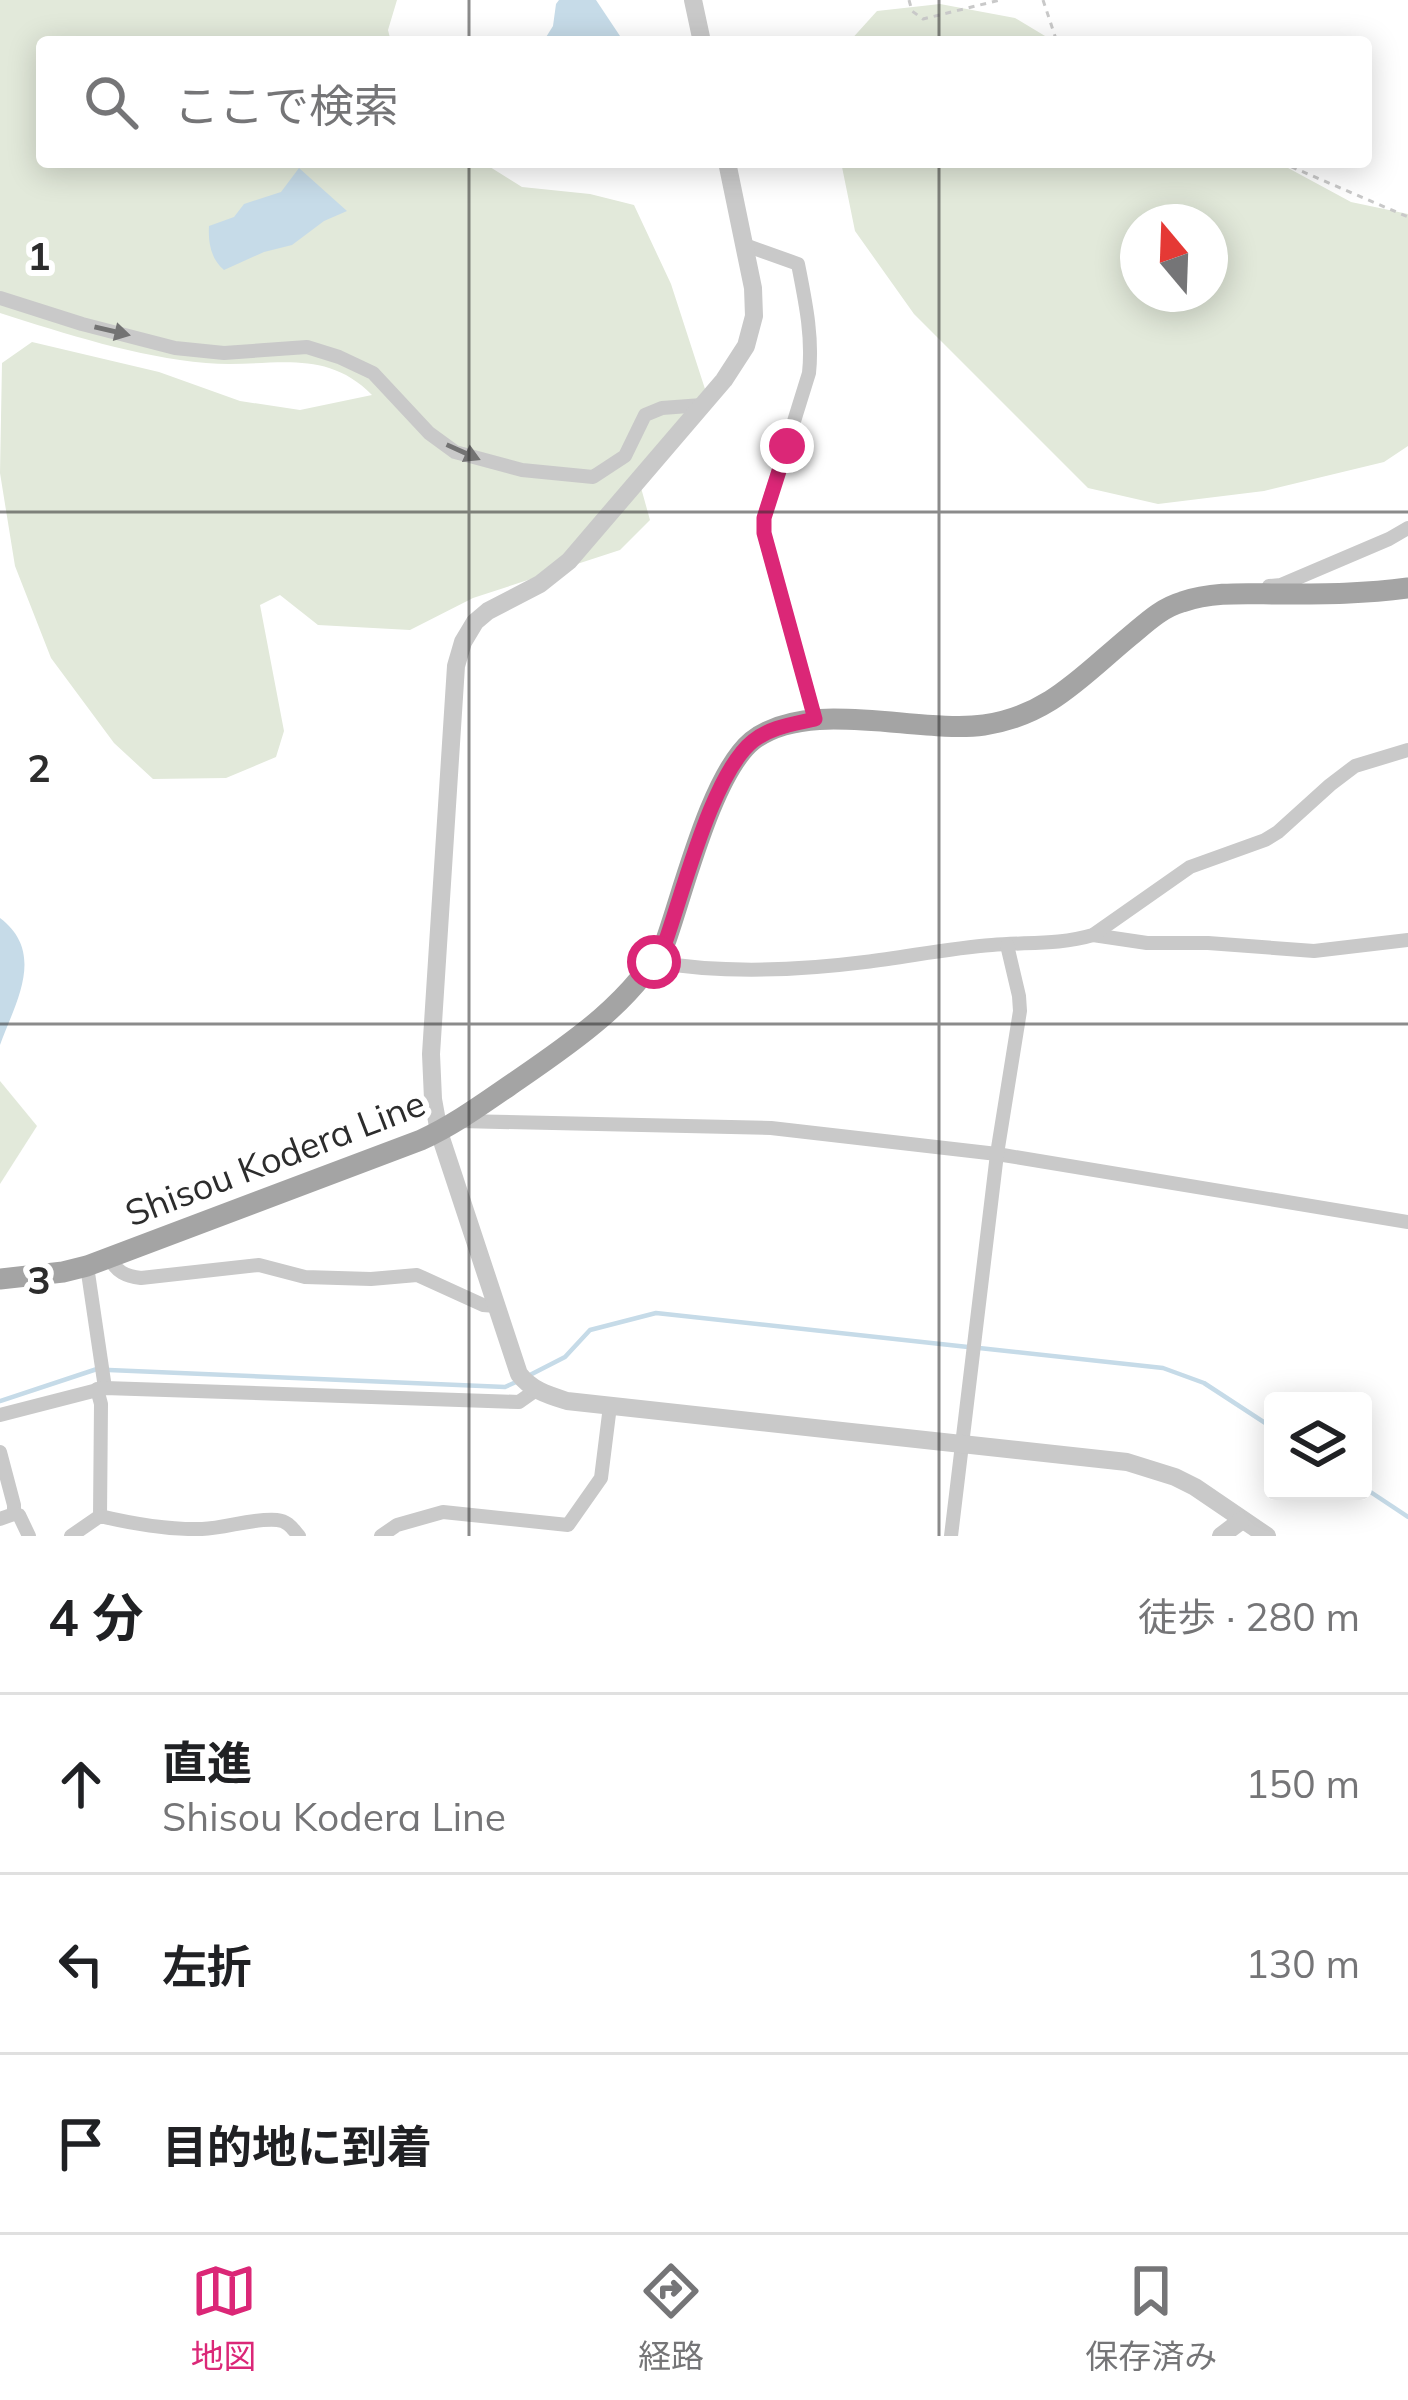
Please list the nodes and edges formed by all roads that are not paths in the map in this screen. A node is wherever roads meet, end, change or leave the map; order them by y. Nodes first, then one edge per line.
1 (693, 0) edge
2 (701, 36) edge
3 (729, 168) edge
4 (745, 244) junction
5 (0, 298) edge
6 (702, 405) junction
7 (1408, 528) edge
8 (1408, 588) edge
9 (1214, 594) junction
10 (815, 719) junction
11 (1408, 750) edge
12 (1093, 935) junction
13 (1408, 940) edge
14 (1007, 945) junction
15 (654, 962) junction
16 (448, 1126) junction
17 (997, 1154) junction
18 (1408, 1222) edge
19 (109, 1258) junction
20 (87, 1266) junction
21 (0, 1280) edge
22 (496, 1306) junction
23 (528, 1382) junction
24 (102, 1385) junction
25 (610, 1406) junction
26 (0, 1414) edge
27 (964, 1442) junction
28 (0, 1452) edge
29 (7, 1516) edge
30 (100, 1516) junction
31 (1242, 1520) junction
32 (563, 1530) edge
33 (29, 1536) edge
34 (71, 1536) edge
35 (299, 1536) edge
36 (381, 1536) edge
37 (952, 1536) edge
38 (1222, 1536) edge
39 (1267, 1536) edge

1 - 2 street
3 - 4 street
4 - 6 street
4 - 10 street
5 -> 6 street
6 - 16 street
7 - 9 street
8 - 9 main road, Shisou Kodera Line
9 - 10 main road, Shisou Kodera Line
10 - 15 main road, Shisou Kodera Line
11 - 12 street
12 - 13 street
12 - 14 street
14 - 15 street
14 - 17 street
15 - 16 main road, Shisou Kodera Line
16 - 17 street
16 - 19 main road, Shisou Kodera Line
16 - 22 street
17 - 18 street
17 - 27 street
19 - 20 main road, Shisou Kodera Line
19 - 22 street
20 - 21 main road, Shisou Kodera Line
20 - 24 street
22 - 23 street
23 - 24 street
23 - 25 street
24 - 26 street
24 - 30 street
25 - 27 street
25 - 32 street
27 - 31 street
27 - 37 street
28 - 29 street
29 - 33 street
30 - 34 street
30 - 35 street
31 - 38 street
31 - 39 street
32 - 36 street

